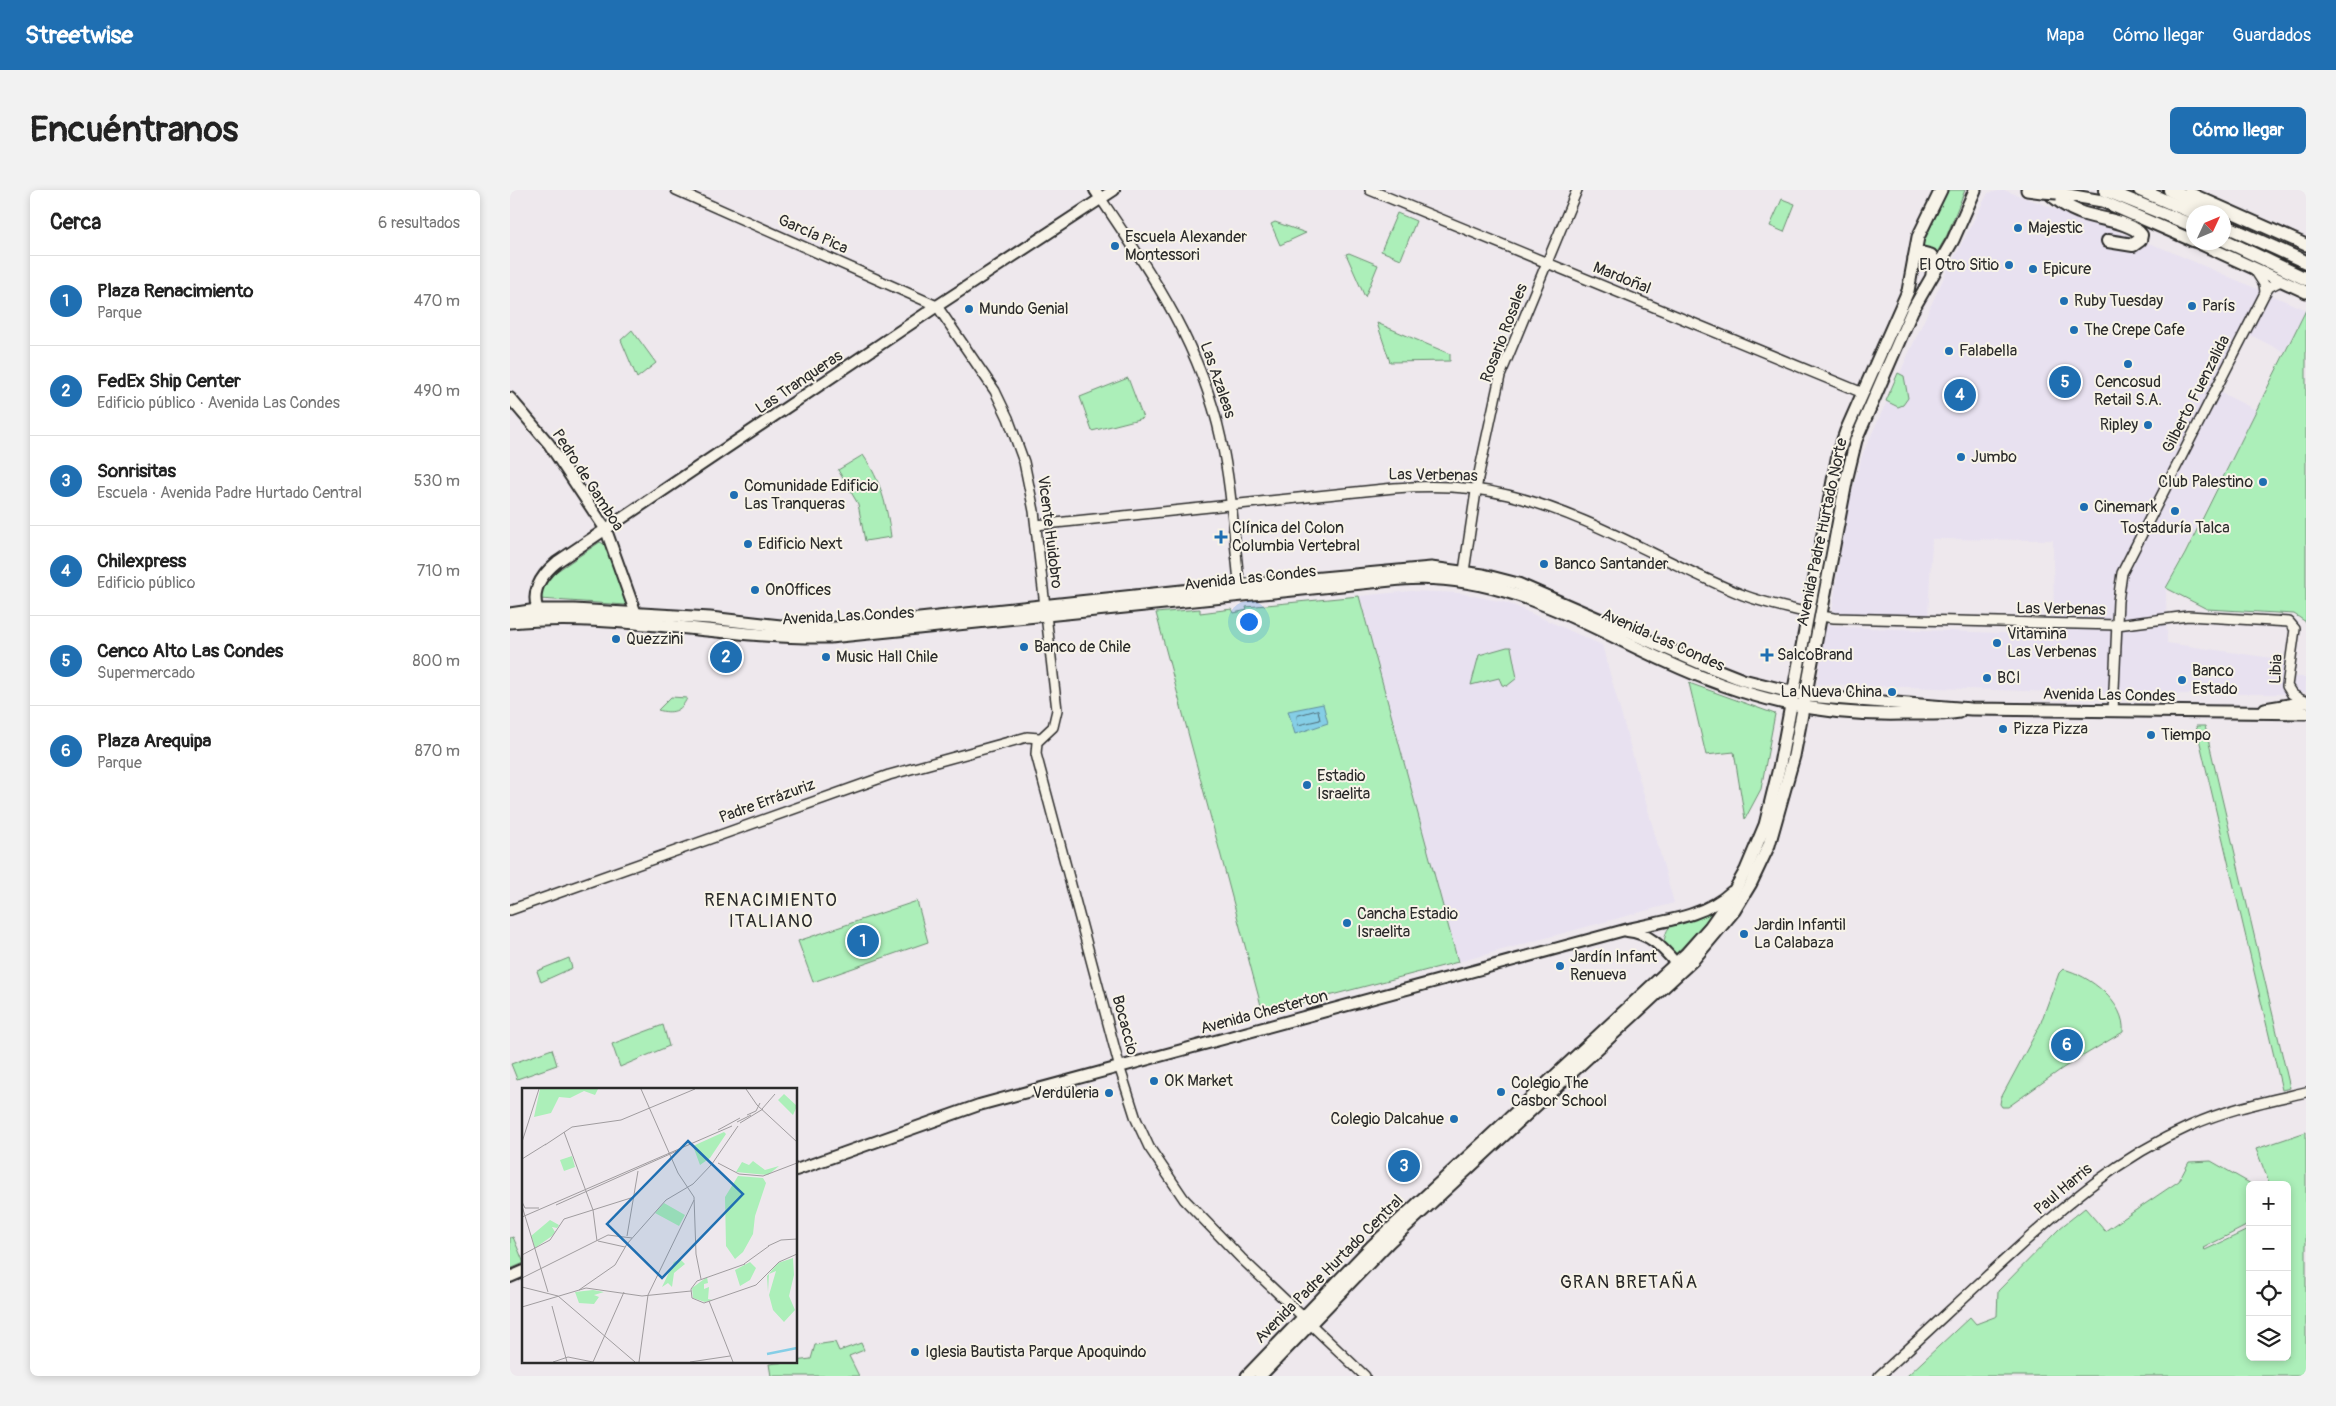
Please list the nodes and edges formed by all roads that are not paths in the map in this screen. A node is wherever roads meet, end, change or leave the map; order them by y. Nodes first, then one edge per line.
1 (676, 190) edge
2 (1370, 190) edge
3 (1577, 190) edge
4 (1941, 190) edge
5 (1975, 190) edge
6 (2027, 190) edge
7 (2105, 190) edge
8 (2140, 190) edge
9 (2170, 190) edge
10 (2182, 190) edge
11 (2048, 192) edge
12 (1104, 193) edge
13 (2201, 205) edge
14 (2186, 210) edge
15 (2231, 220) edge
16 (2186, 223) edge
17 (2231, 229) edge
18 (2186, 238) edge
19 (2108, 241) dead end
20 (2231, 243) edge
21 (2306, 245) edge
22 (2212, 250) edge
23 (2281, 250) junction
24 (1914, 258) junction
25 (2306, 262) edge
26 (1547, 263) junction
27 (2255, 270) junction
28 (1930, 278) junction
29 (2306, 279) edge
30 (2281, 281) junction
31 (2266, 292) junction
32 (2306, 292) edge
33 (937, 306) junction
34 (1863, 393) junction
35 (510, 398) edge
36 (1476, 489) junction
37 (1231, 505) junction
38 (1826, 512) junction
39 (1036, 525) junction
40 (1837, 528) junction
41 (606, 530) junction
42 (1463, 576) junction
43 (1240, 591) junction
44 (1044, 611) junction
45 (1809, 613) junction
46 (510, 614) edge
47 (636, 614) junction
48 (540, 615) junction
49 (1821, 616) junction
50 (510, 622) edge
51 (2117, 625) junction
52 (2295, 629) joint
53 (1794, 693) junction
54 (1807, 696) junction
55 (1791, 705) junction
56 (2306, 706) edge
57 (1804, 708) junction
58 (1971, 709) junction
59 (2113, 711) junction
60 (1039, 738) junction
61 (1737, 886) junction
62 (510, 910) edge
63 (1669, 920) junction
64 (1621, 931) junction
65 (1658, 943) junction
66 (1679, 967) junction
67 (1120, 1067) junction
68 (2306, 1092) edge
69 (798, 1169) edge
70 (522, 1272) edge
71 (510, 1277) edge
72 (1306, 1320) junction
73 (1247, 1376) edge
74 (1260, 1376) edge
75 (1365, 1376) edge
76 (1879, 1376) edge

1 - 33 street, García Pica
2 - 26 street, Mardoñal
3 - 26 street, Rosario Rosales
4 - 24 main road, Avenida Padre Hurtado Norte
5 - 28 main road, Avenida Padre Hurtado Norte
6 - 11 main road
7 - 16 highway
8 - 14 highway
9 - 13 highway
10 - 21 main road
11 - 18 main road
11 - 19 highway
12 - 33 main road, Las Tranqueras
12 - 37 street, Las Azaleas
15 - 23 highway
17 - 23 highway
20 - 29 highway
22 - 27 main road
23 - 25 highway
24 - 28 main road
24 - 34 main road, Avenida Padre Hurtado Norte
26 - 34 street, Mardoñal
26 - 36 street, Rosario Rosales
27 - 30 main road
27 - 31 street
28 - 40 main road, Avenida Padre Hurtado Norte
30 - 31 street, Gilberto Fuenzalida
30 - 32 main road
31 - 51 street, Gilberto Fuenzalida
33 - 39 street, Vicente Huidobro
33 - 41 main road, Las Tranqueras
34 - 38 main road, Avenida Padre Hurtado Norte
35 - 41 main road, Pedro de Gamboa
36 - 37 street, Las Verbenas
36 - 42 street, Rosario Rosales
36 - 45 street, Las Verbenas
37 - 39 street, Las Verbenas
37 - 43 street, Las Azaleas
38 - 40 main road
38 - 45 main road, Avenida Padre Hurtado Norte
39 - 44 street, Vicente Huidobro
40 - 49 main road, Avenida Padre Hurtado Norte
41 - 47 main road, Pedro de Gamboa
41 - 48 main road, Las Tranqueras
42 - 43 main road, Avenida Las Condes
42 - 53 main road, Avenida Las Condes
42 - 55 main road, Avenida Las Condes
43 - 44 main road, Avenida Las Condes
44 - 47 main road, Avenida Las Condes
44 - 48 main road, Avenida Las Condes
44 - 60 street
45 - 53 main road, Avenida Padre Hurtado Norte
46 - 48 main road, Avenida Las Condes
47 - 48 main road, Avenida Las Condes
48 - 50 main road, Avenida Las Condes
49 - 51 street, Las Verbenas
49 - 54 main road, Avenida Padre Hurtado Norte
51 - 52 street, Las Verbenas
51 - 59 street, Gilberto Fuenzalida
52 - 56 street, Libia
53 - 54 main road, Avenida Las Condes
53 - 55 main road, Avenida Padre Hurtado Central
54 - 57 main road, Avenida Padre Hurtado Central
54 - 58 main road, Avenida Las Condes
55 - 57 main road, Avenida Las Condes
55 - 61 main road, Avenida Padre Hurtado Central
56 - 59 main road, Avenida Las Condes
57 - 58 main road, Avenida Las Condes
57 - 66 main road, Avenida Padre Hurtado Central
58 - 59 main road, Avenida Las Condes
60 - 62 street, Padre Errázuriz
60 - 67 street, Bocaccio
61 - 63 main road, Avenida Chesterton
61 - 66 main road, Avenida Padre Hurtado Central
63 - 64 main road, Avenida Chesterton
63 - 65 main road
64 - 65 main road
64 - 67 main road, Avenida Chesterton
65 - 66 main road
66 - 72 main road, Avenida Padre Hurtado Central
67 - 69 main road, Avenida Chesterton
67 - 72 street, Bocaccio
68 - 76 street, Paul Harris
70 - 71 main road
72 - 73 main road, Avenida Padre Hurtado Central
72 - 74 main road, Avenida Padre Hurtado Central
72 - 75 street, Bocaccio

